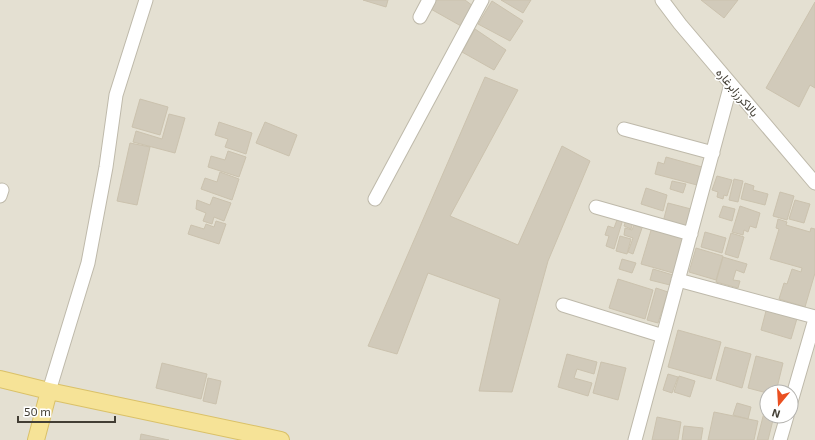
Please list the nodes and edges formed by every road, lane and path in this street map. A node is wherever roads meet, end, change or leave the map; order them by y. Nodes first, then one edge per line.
1 (146, 0) edge
2 (428, 0) edge
3 (482, 0) edge
4 (662, 0) edge
5 (420, 17) dead end
6 (731, 84) junction
7 (624, 129) dead end
8 (713, 153) junction
9 (815, 183) edge
10 (375, 199) dead end
11 (596, 207) dead end
12 (691, 234) junction
13 (678, 280) junction
14 (562, 305) dead end
15 (815, 318) edge
16 (663, 336) junction
17 (0, 379) edge
18 (796, 384) edge
19 (49, 390) junction
20 (785, 424) edge
21 (36, 440) edge
22 (281, 440) edge
23 (635, 440) edge
24 (780, 440) edge

1 - 19 street
2 - 5 street
3 - 10 street
4 - 6 street, بالاکرززابرغاره
6 - 8 street
6 - 9 street, بالاکرززابرغاره
7 - 8 street
8 - 12 street
11 - 12 street
12 - 13 street
13 - 15 street
13 - 16 street
14 - 16 street
15 - 18 street
16 - 23 street
17 - 19 main road
19 - 21 main road
19 - 22 main road
20 - 24 street

